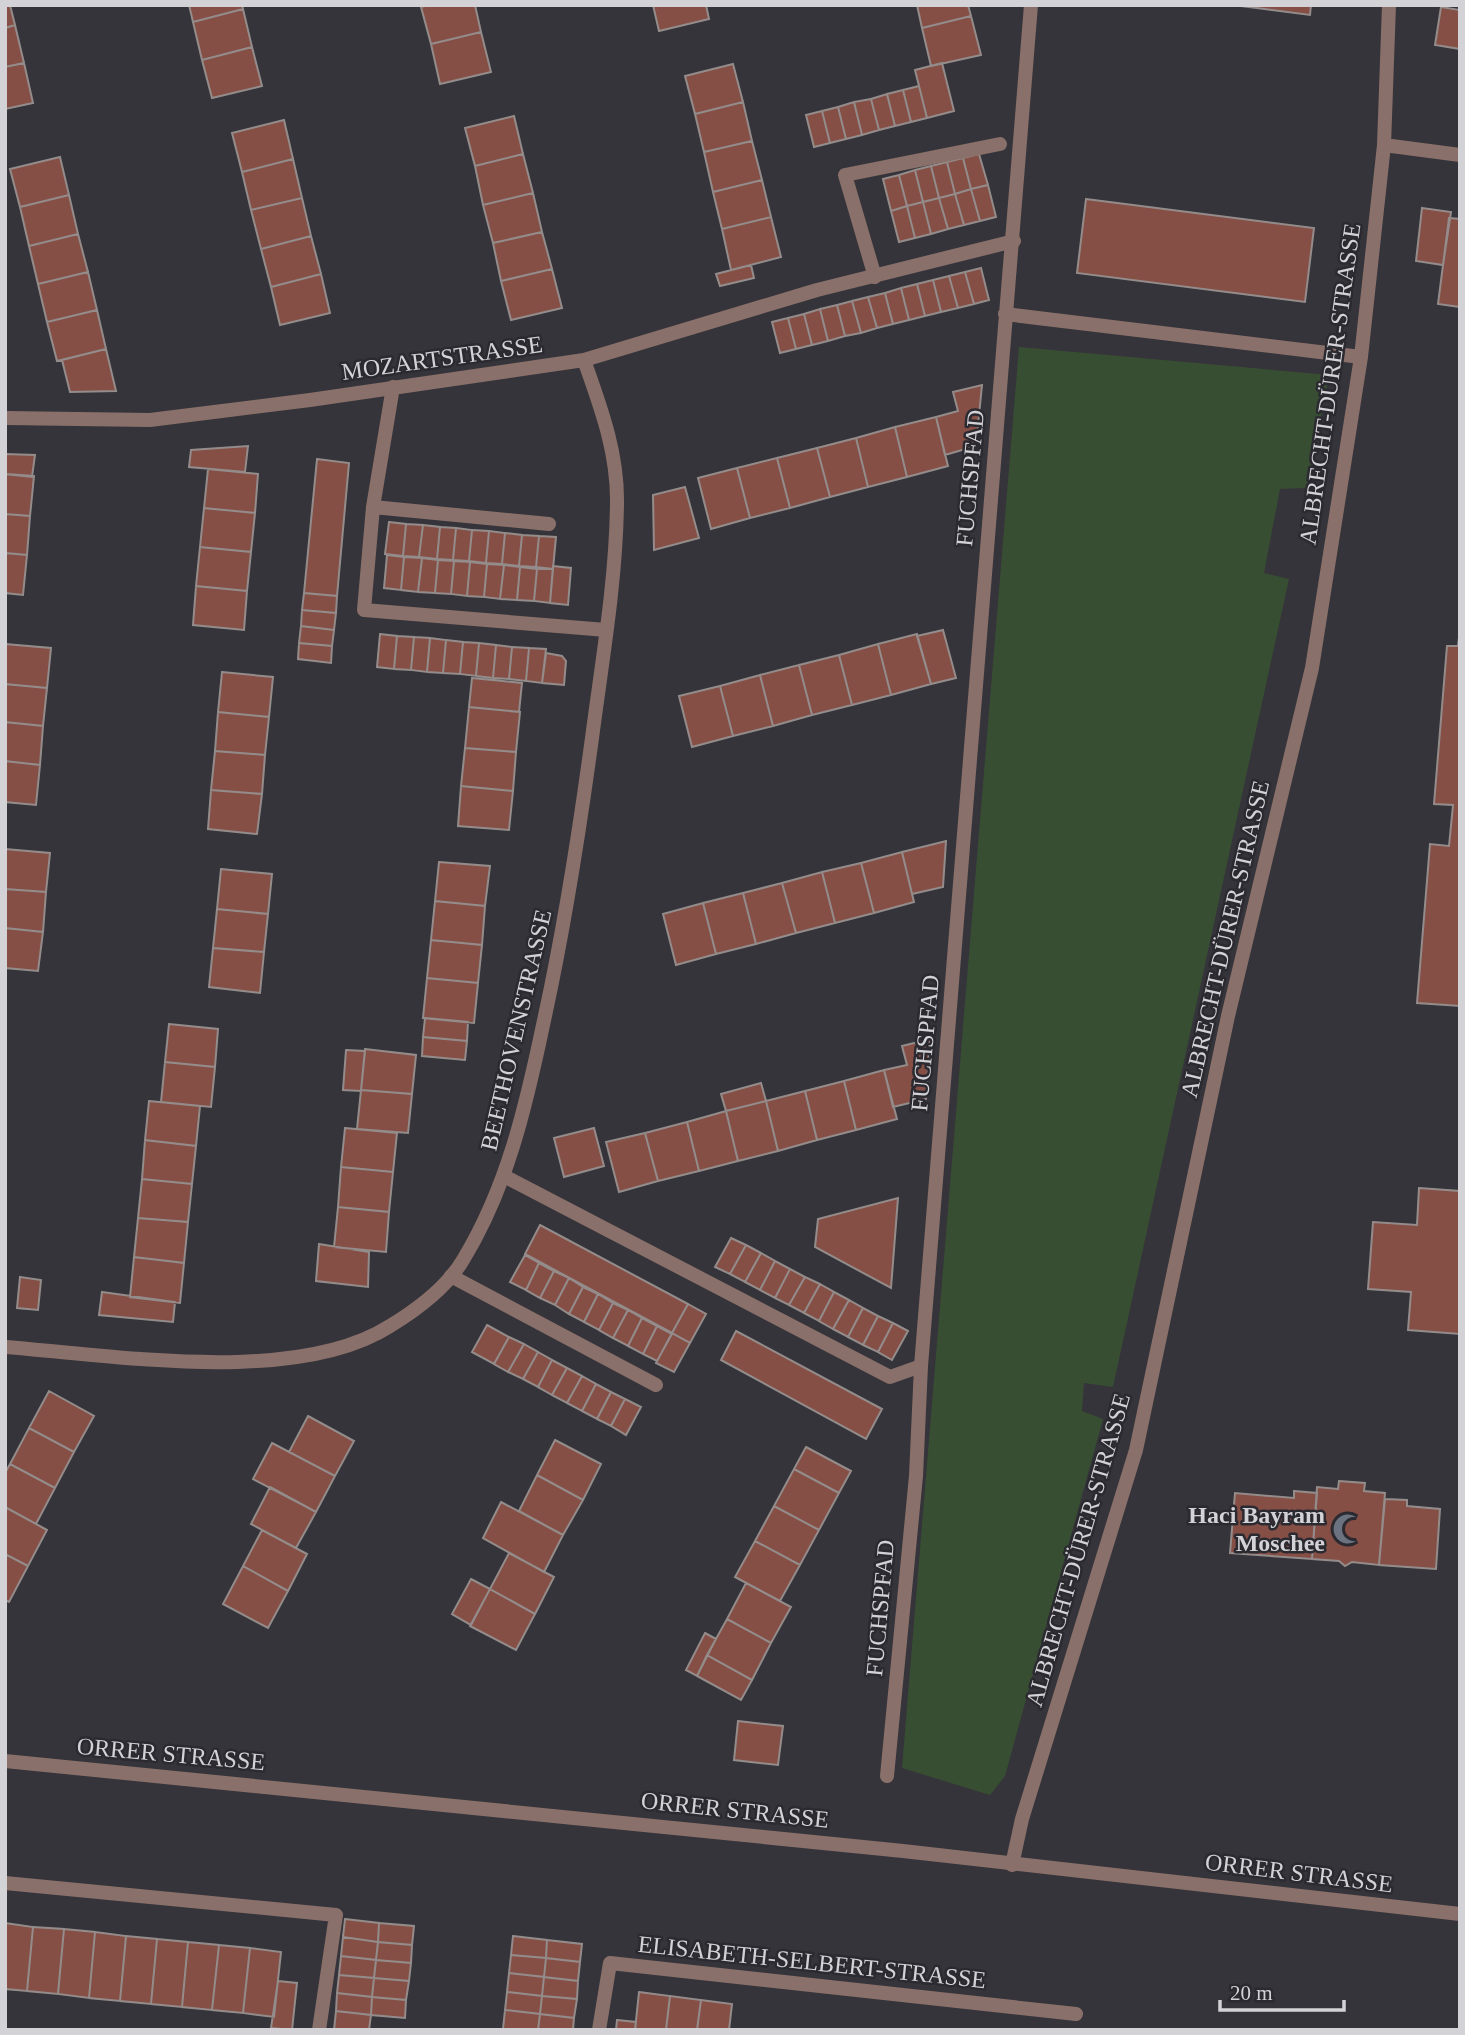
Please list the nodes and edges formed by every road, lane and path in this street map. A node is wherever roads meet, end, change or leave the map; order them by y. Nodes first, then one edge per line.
1 (1031, 5) edge
2 (1389, 5) edge
3 (1000, 144) dead end
4 (1384, 145) junction
5 (1460, 155) edge
6 (1014, 241) junction
7 (875, 277) junction
8 (1005, 314) junction
9 (1361, 358) junction
10 (584, 360) junction
11 (393, 387) junction
12 (5, 418) edge
13 (373, 507) junction
14 (549, 523) dead end
15 (606, 630) junction
16 (504, 1176) junction
17 (451, 1276) junction
18 (5, 1347) edge
19 (921, 1366) junction
20 (656, 1385) dead end
21 (5, 1761) edge
22 (887, 1776) dead end
23 (1012, 1865) junction
24 (5, 1882) edge
25 (1460, 1914) edge
26 (1076, 2014) dead end
27 (319, 2030) edge
28 (598, 2030) edge

1 - 6 street, FUCHSPFAD
2 - 4 street, ALBRECHT-DÜRER-STRASSE
3 - 7 street
4 - 5 street
4 - 9 street, ALBRECHT-DÜRER-STRASSE
6 - 7 street, MOZARTSTRASSE
6 - 8 street, FUCHSPFAD
7 - 10 street, MOZARTSTRASSE
8 - 9 street
8 - 19 street, FUCHSPFAD
9 - 23 street, ALBRECHT-DÜRER-STRASSE
10 - 11 street, MOZARTSTRASSE
10 - 15 street, BEETHOVENSTRASSE
11 - 12 street, MOZARTSTRASSE
11 - 13 street
13 - 14 street
13 - 15 street
15 - 16 street, BEETHOVENSTRASSE
16 - 17 street, BEETHOVENSTRASSE
16 - 19 street
17 - 18 street, BEETHOVENSTRASSE
17 - 20 street
19 - 22 street, FUCHSPFAD
21 - 23 street, ORRER STRASSE
23 - 25 street, ORRER STRASSE
24 - 27 street
26 - 28 street, ELISABETH-SELBERT-STRASSE

